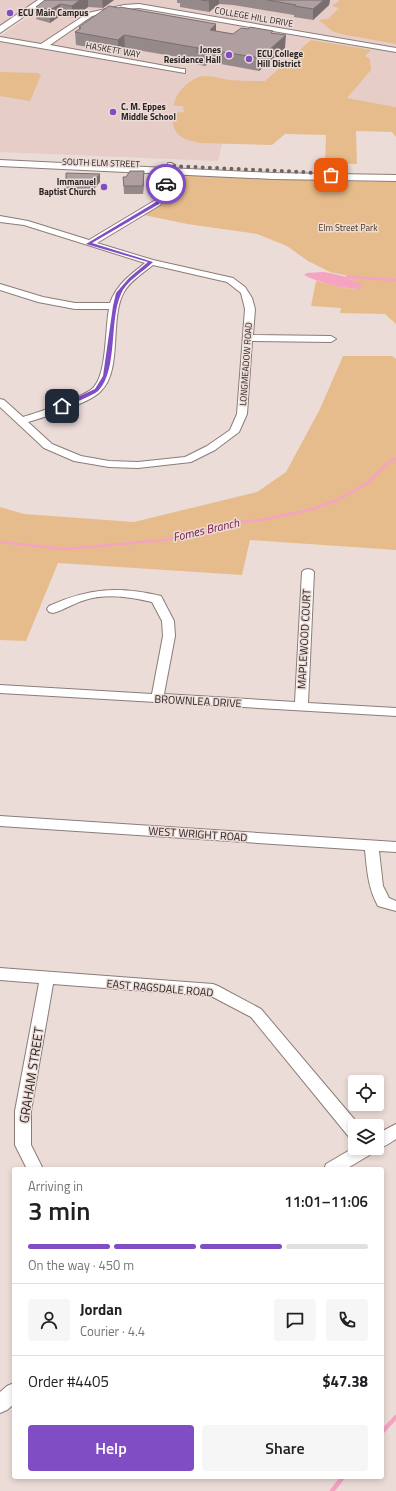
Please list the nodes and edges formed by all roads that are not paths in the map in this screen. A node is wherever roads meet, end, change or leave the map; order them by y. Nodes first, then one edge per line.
1 (44, 0) edge
2 (0, 30) edge
3 (0, 39) edge
4 (42, 46) junction
5 (396, 50) edge
6 (182, 71) dead end
7 (0, 158) edge
8 (0, 164) edge
9 (104, 166) junction
10 (170, 168) junction
11 (396, 178) edge
12 (0, 219) edge
13 (88, 244) junction
14 (151, 262) junction
15 (0, 287) edge
16 (115, 306) junction
17 (248, 338) junction
18 (331, 339) dead end
19 (0, 402) edge
20 (22, 421) junction
21 (308, 572) dead end
22 (53, 609) dead end
23 (0, 689) edge
24 (157, 698) junction
25 (301, 707) junction
26 (396, 712) edge
27 (0, 821) edge
28 (371, 846) junction
29 (396, 847) edge
30 (396, 906) edge
31 (0, 974) edge
32 (47, 978) junction
33 (348, 1124) edge
34 (396, 1131) edge
35 (384, 1138) edge
36 (355, 1155) edge
37 (34, 1167) edge
38 (335, 1167) edge
39 (12, 1394) edge
40 (0, 1404) edge

1 - 2 street
3 - 4 street
4 - 5 street, COLLEGE HILL DRIVE
4 - 6 street, HASKETT WAY
7 - 9 street, SOUTH ELM STREET
8 - 9 street, SOUTH ELM STREET
9 - 10 street, SOUTH ELM STREET
10 - 11 street, SOUTH ELM STREET
10 - 13 street
12 - 13 street, LONGMEADOW ROAD
13 - 14 street, LONGMEADOW ROAD
14 - 16 street
14 - 17 street, LONGMEADOW ROAD
15 - 16 street
16 - 20 street
17 - 18 street
17 - 20 street, LONGMEADOW ROAD
19 - 20 street, LONGMEADOW ROAD
21 - 25 street, MAPLEWOOD COURT
22 - 24 street
23 - 24 street, BROWNLEA DRIVE
24 - 25 street, BROWNLEA DRIVE
25 - 26 street, BROWNLEA DRIVE
27 - 28 street, WEST WRIGHT ROAD
28 - 29 street, WEST WRIGHT ROAD
28 - 30 street
31 - 32 street, EAST RAGSDALE ROAD
32 - 33 street, EAST RAGSDALE ROAD
32 - 37 street, GRAHAM STREET
34 - 35 street
36 - 38 street
39 - 40 street

